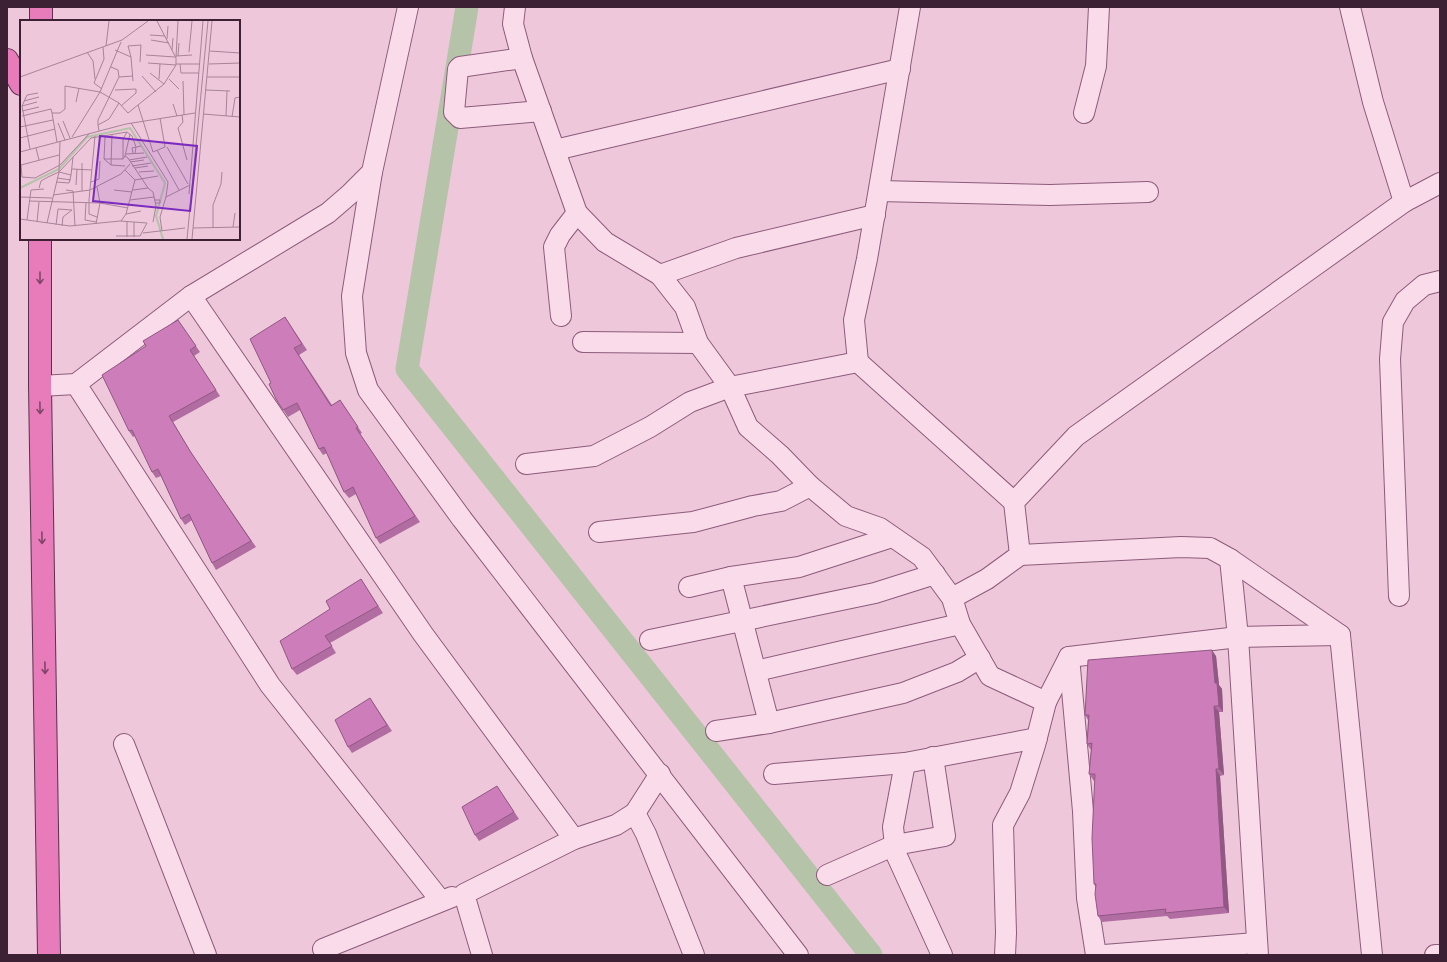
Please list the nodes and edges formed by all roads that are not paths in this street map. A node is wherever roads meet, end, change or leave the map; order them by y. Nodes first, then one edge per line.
1 (41, 7) edge
2 (408, 7) edge
3 (515, 7) edge
4 (910, 7) edge
5 (1099, 7) edge
6 (1350, 7) edge
7 (41, 20) edge
8 (522, 58) junction
9 (7, 60) edge
10 (900, 69) junction
11 (20, 82) edge
12 (541, 110) junction
13 (1084, 113) dead end
14 (554, 150) junction
15 (372, 172) junction
16 (1440, 183) edge
17 (879, 191) junction
18 (1148, 192) dead end
19 (1404, 202) junction
20 (577, 213) junction
21 (874, 215) junction
22 (40, 240) edge
23 (660, 276) junction
24 (1440, 281) edge
25 (191, 296) junction
26 (561, 316) dead end
27 (583, 342) dead end
28 (698, 343) junction
29 (858, 362) junction
30 (76, 384) junction
31 (40, 386) junction
32 (730, 387) junction
33 (526, 464) dead end
34 (810, 486) junction
35 (1014, 502) junction
36 (599, 532) dead end
37 (892, 537) junction
38 (1020, 555) junction
39 (1230, 559) junction
40 (934, 574) junction
41 (731, 577) junction
42 (689, 587) dead end
43 (1399, 596) dead end
44 (952, 598) junction
45 (744, 620) junction
46 (960, 624) junction
47 (1340, 636) junction
48 (1238, 637) junction
49 (650, 640) dead end
50 (1069, 657) junction
51 (980, 658) junction
52 (756, 671) junction
53 (1046, 702) junction
54 (769, 723) junction
55 (716, 731) dead end
56 (1037, 738) junction
57 (124, 744) dead end
58 (933, 757) junction
59 (905, 763) junction
60 (660, 774) junction
61 (774, 774) dead end
62 (635, 813) junction
63 (574, 839) junction
64 (895, 845) junction
65 (827, 875) dead end
66 (464, 894) junction
67 (441, 901) junction
68 (323, 949) dead end
69 (1257, 949) edge
70 (49, 955) edge
71 (206, 955) edge
72 (482, 955) edge
73 (694, 955) edge
74 (798, 955) edge
75 (942, 955) edge
76 (1005, 955) edge
77 (1096, 955) edge
78 (1104, 955) edge
79 (1372, 955) edge
80 (1435, 955) edge
81 (1440, 955) edge

1 - 7 highway
2 - 15 street
3 - 8 street
4 - 10 street
5 - 13 street
6 - 19 street
8 - 12 street
8 - 12 street
9 - 11 highway
10 - 14 street
10 - 17 street
12 - 14 street
14 - 20 street
15 - 25 street
15 - 60 street
16 - 19 street
17 - 18 street
17 - 21 street
19 - 35 street
20 - 23 street
20 - 26 street
21 - 23 street
21 - 29 street
22 -> 31 highway
23 - 28 street
24 - 43 street
25 - 30 street
25 - 63 street
27 - 28 street
28 - 32 street
29 - 32 street
29 - 35 street
30 - 31 street
30 - 67 street
31 -> 70 highway
32 - 33 street
32 - 34 street
34 - 36 street
34 - 37 street
35 - 38 street
37 - 40 street
37 - 41 street
38 - 39 street
38 - 44 street
39 - 47 street
39 - 48 street
40 - 44 street
40 - 45 street
41 - 42 street
41 - 45 street
44 - 46 street
45 - 49 street
45 - 52 street
46 - 51 street
46 - 52 street
47 - 48 street
47 - 79 street
48 - 50 street
48 - 69 street
50 - 53 street
50 - 77 street
51 - 53 street
51 - 54 street
52 - 54 street
53 - 56 street
54 - 55 street
56 - 58 street
56 - 76 street
57 - 71 street
58 - 59 street
58 - 64 street
59 - 61 street
59 - 64 street
60 - 62 street
60 - 74 street
62 - 63 street
62 - 73 street
63 - 66 street
64 - 65 street
64 - 75 street
66 - 67 street
66 - 72 street
67 - 68 street
69 - 78 street
80 - 81 street

